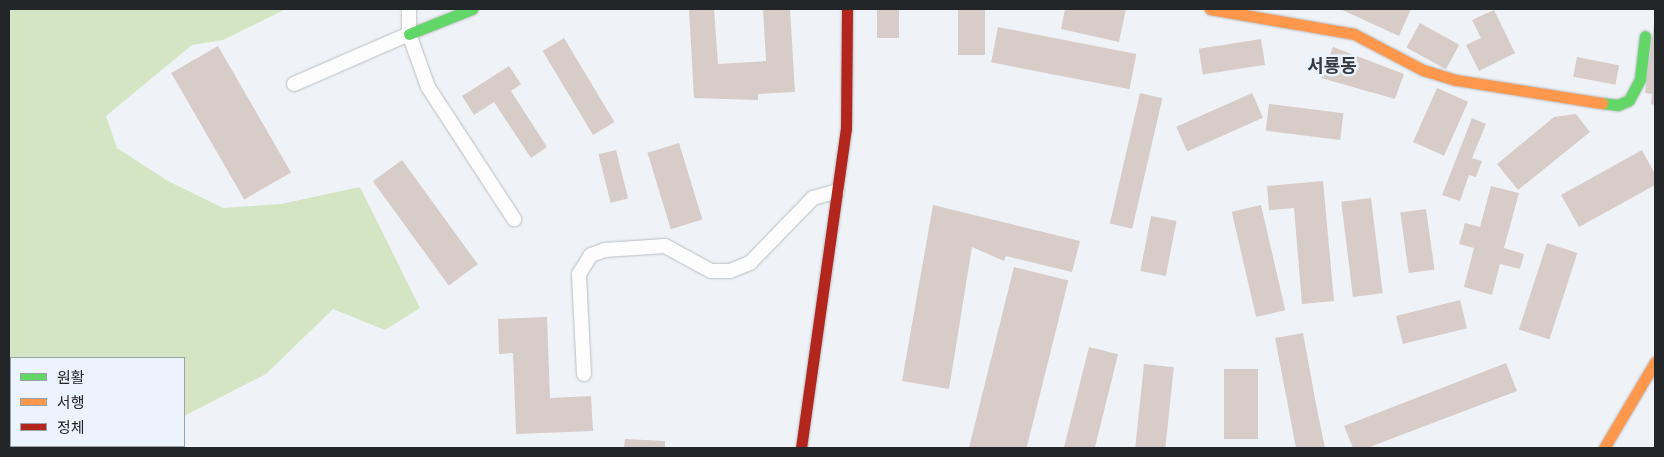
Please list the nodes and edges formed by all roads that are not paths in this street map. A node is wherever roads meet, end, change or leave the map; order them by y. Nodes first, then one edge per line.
1 (409, 9) edge
2 (472, 9) edge
3 (847, 9) edge
4 (1210, 9) edge
5 (409, 34) junction
6 (1645, 36) dead end
7 (294, 84) dead end
8 (837, 191) junction
9 (514, 219) dead end
10 (1655, 362) edge
11 (584, 374) dead end
12 (801, 448) edge
13 (1604, 448) edge

1 - 5 lane
2 - 5 street
3 - 8 street
4 - 6 street
5 - 7 lane
5 - 9 lane
8 - 11 lane
8 - 12 street
10 - 13 street

